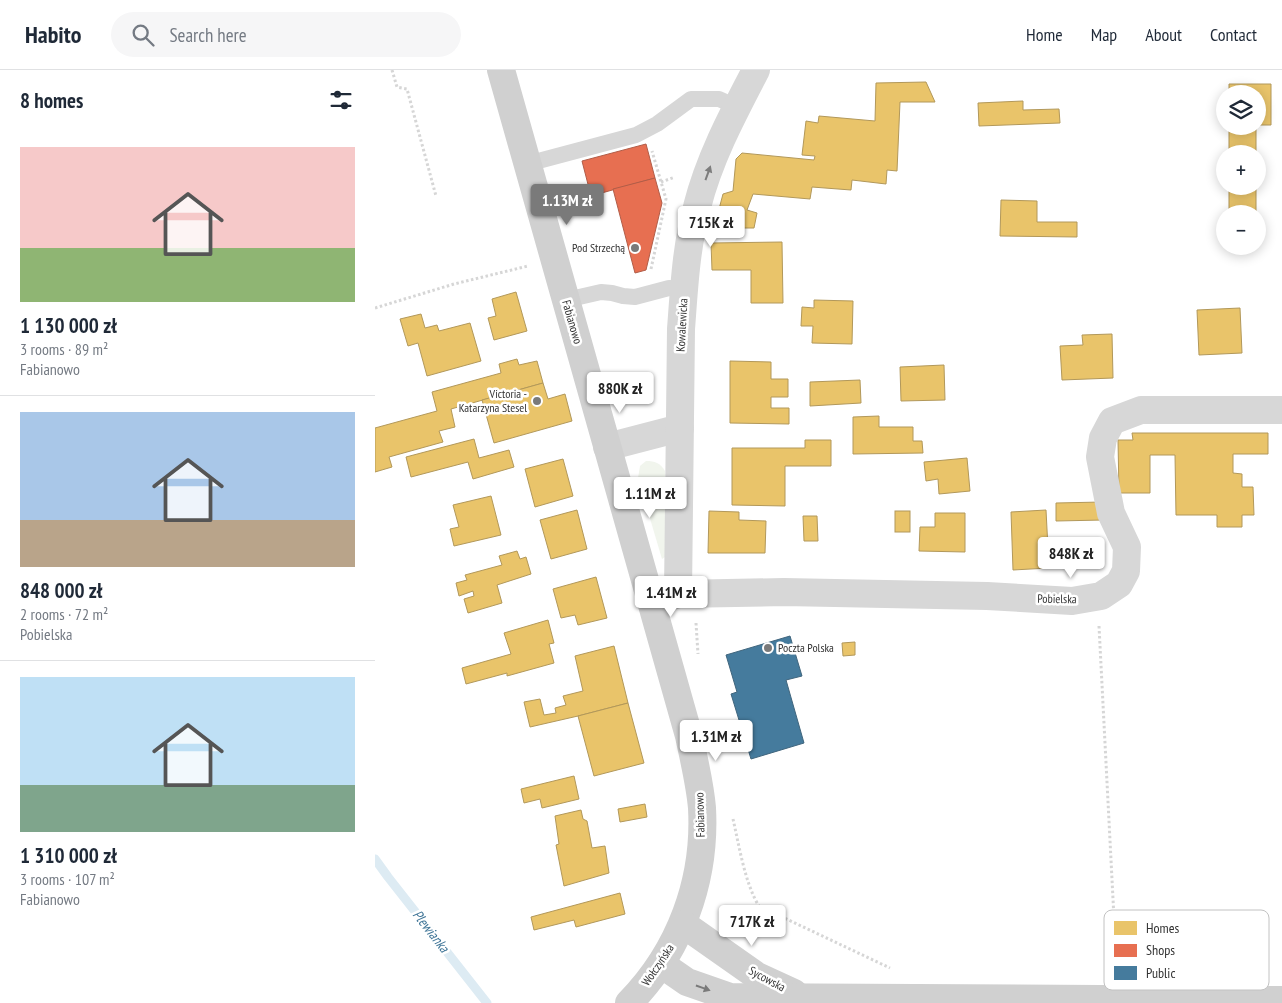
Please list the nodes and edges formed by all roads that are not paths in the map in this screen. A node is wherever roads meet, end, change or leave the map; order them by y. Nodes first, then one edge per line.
1 (501, 70) edge
2 (756, 70) edge
3 (737, 107) junction
4 (527, 164) junction
5 (684, 289) junction
6 (566, 300) junction
7 (1282, 410) edge
8 (680, 428) junction
9 (607, 446) junction
10 (678, 594) junction
11 (652, 602) junction
12 (683, 924) junction
13 (661, 964) junction
14 (746, 991) edge
15 (927, 1000) edge
16 (1282, 1000) edge
17 (629, 1003) edge

1 - 4 street, Fabianowo
2 - 3 street, Kowalewicka
3 - 4 lane
5 -> 3 street, Kowalewicka
4 - 6 street, Fabianowo
5 - 6 lane
5 - 8 street, Kowalewicka
6 - 9 street, Fabianowo
7 - 10 street, Pobielska
8 - 9 street
8 - 10 street, Kowalewicka
9 - 11 street, Fabianowo
10 - 11 street, Pobielska
11 - 12 street, Fabianowo
12 - 13 street, Wołczyńska
12 - 14 street, Sycowska
13 -> 14 street, Sycowska
13 - 17 street, Wołczyńska
14 - 15 street, Sycowska
15 - 16 street, Sycowska

